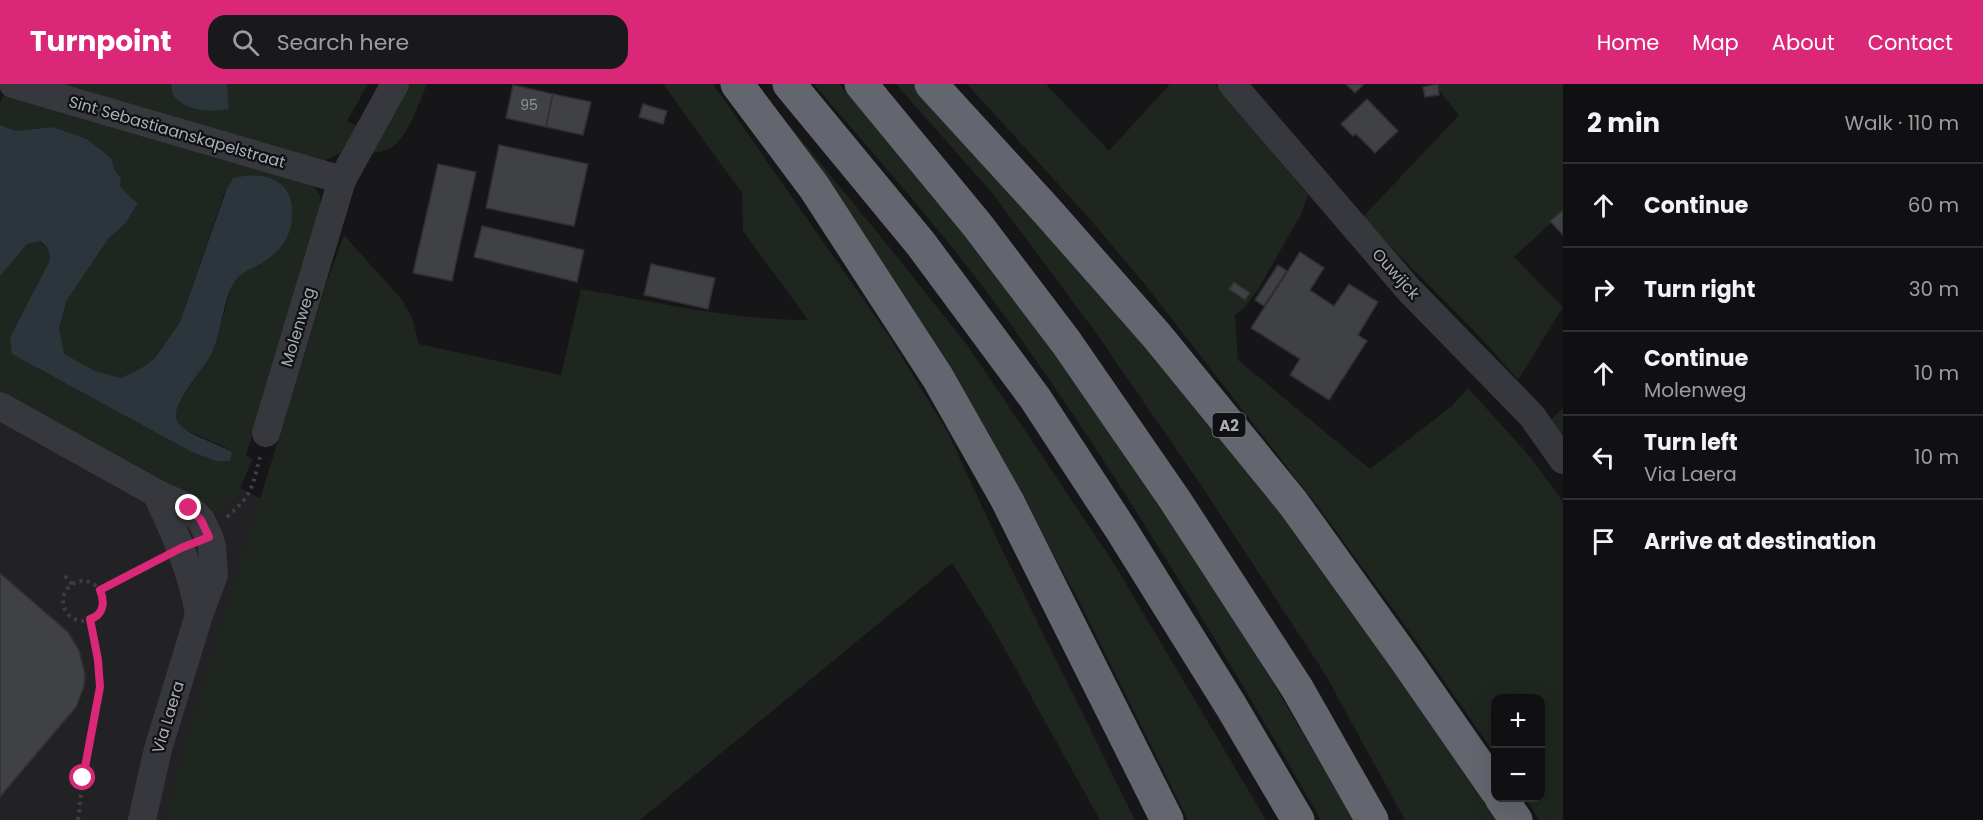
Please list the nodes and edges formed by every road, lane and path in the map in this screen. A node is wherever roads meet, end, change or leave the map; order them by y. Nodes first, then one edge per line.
1 (13, 84) edge
2 (395, 84) edge
3 (737, 84) edge
4 (789, 84) edge
5 (861, 84) edge
6 (931, 84) edge
7 (1232, 84) edge
8 (342, 180) junction
9 (0, 406) edge
10 (266, 433) joint
11 (1563, 460) edge
12 (156, 493) junction
13 (209, 537) junction
14 (181, 548) junction
15 (65, 576) dead end
16 (72, 584) junction
17 (100, 590) junction
18 (200, 615) junction
19 (90, 619) junction
20 (1491, 783) edge
21 (1504, 802) edge
22 (78, 820) edge
23 (142, 820) edge
24 (1167, 820) edge
25 (1298, 820) edge
26 (1372, 820) edge
27 (1516, 820) edge

1 - 8 street, Sint Sebastiaanskapelstraat
2 - 8 street, Molenweg
3 - 24 highway
4 - 25 highway
5 - 26 highway
6 - 20 highway, A2
7 - 11 street, Ouwijck
8 - 10 street, Molenweg
9 - 12 street, Via Laera
10 - 13 path
12 - 13 street, Via Laera
12 - 14 street, Via Laera
13 - 18 street, Via Laera
14 - 17 path
14 - 18 street, Via Laera
15 - 16 path
16 - 17 path
16 - 19 path
17 - 19 path
18 - 23 street, Via Laera
19 - 22 path
21 - 27 highway

